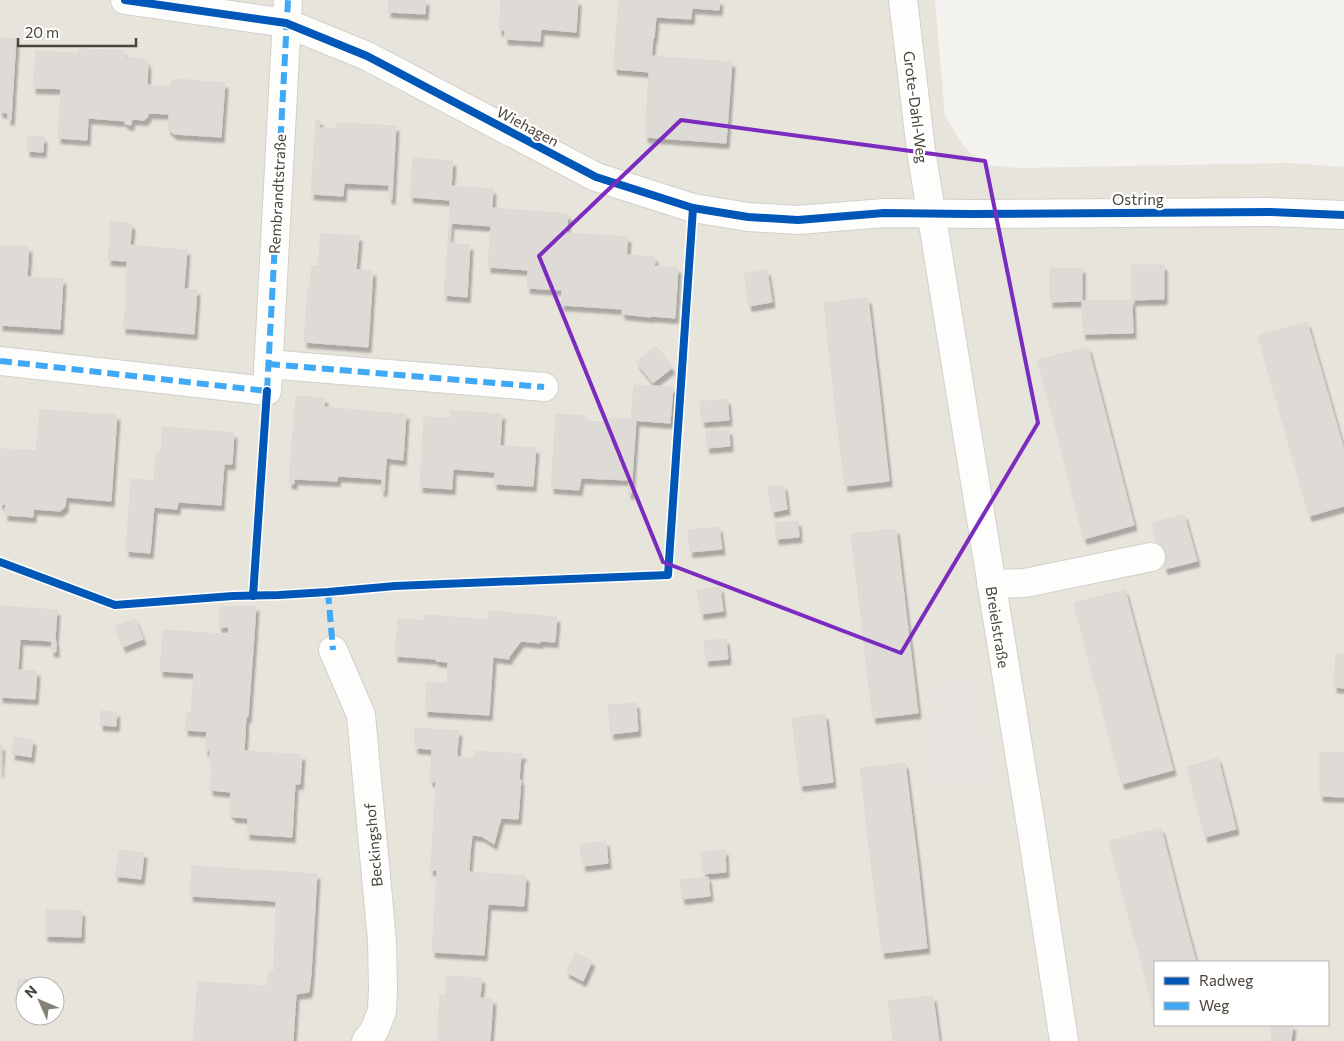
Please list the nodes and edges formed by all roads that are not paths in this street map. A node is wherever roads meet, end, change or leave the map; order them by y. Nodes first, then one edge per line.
1 (125, 0) edge
2 (903, 0) edge
3 (287, 12) edge
4 (931, 214) junction
5 (1344, 216) edge
6 (0, 361) edge
7 (268, 364) junction
8 (544, 387) dead end
9 (1150, 557) dead end
10 (991, 584) junction
11 (333, 650) dead end
12 (366, 1041) edge
13 (1064, 1041) edge

1 - 3 street, Wiehagen
2 - 4 street, Grote-Dahl-Weg
3 - 4 street, Wiehagen
3 - 7 street, Rembrandtstraße
4 - 5 street, Ostring
4 - 10 street, Breielstraße
6 - 7 street, Rembrandtstraße
7 - 8 street
9 - 10 street
10 - 13 street, Breielstraße
11 - 12 street, Beckingshof

